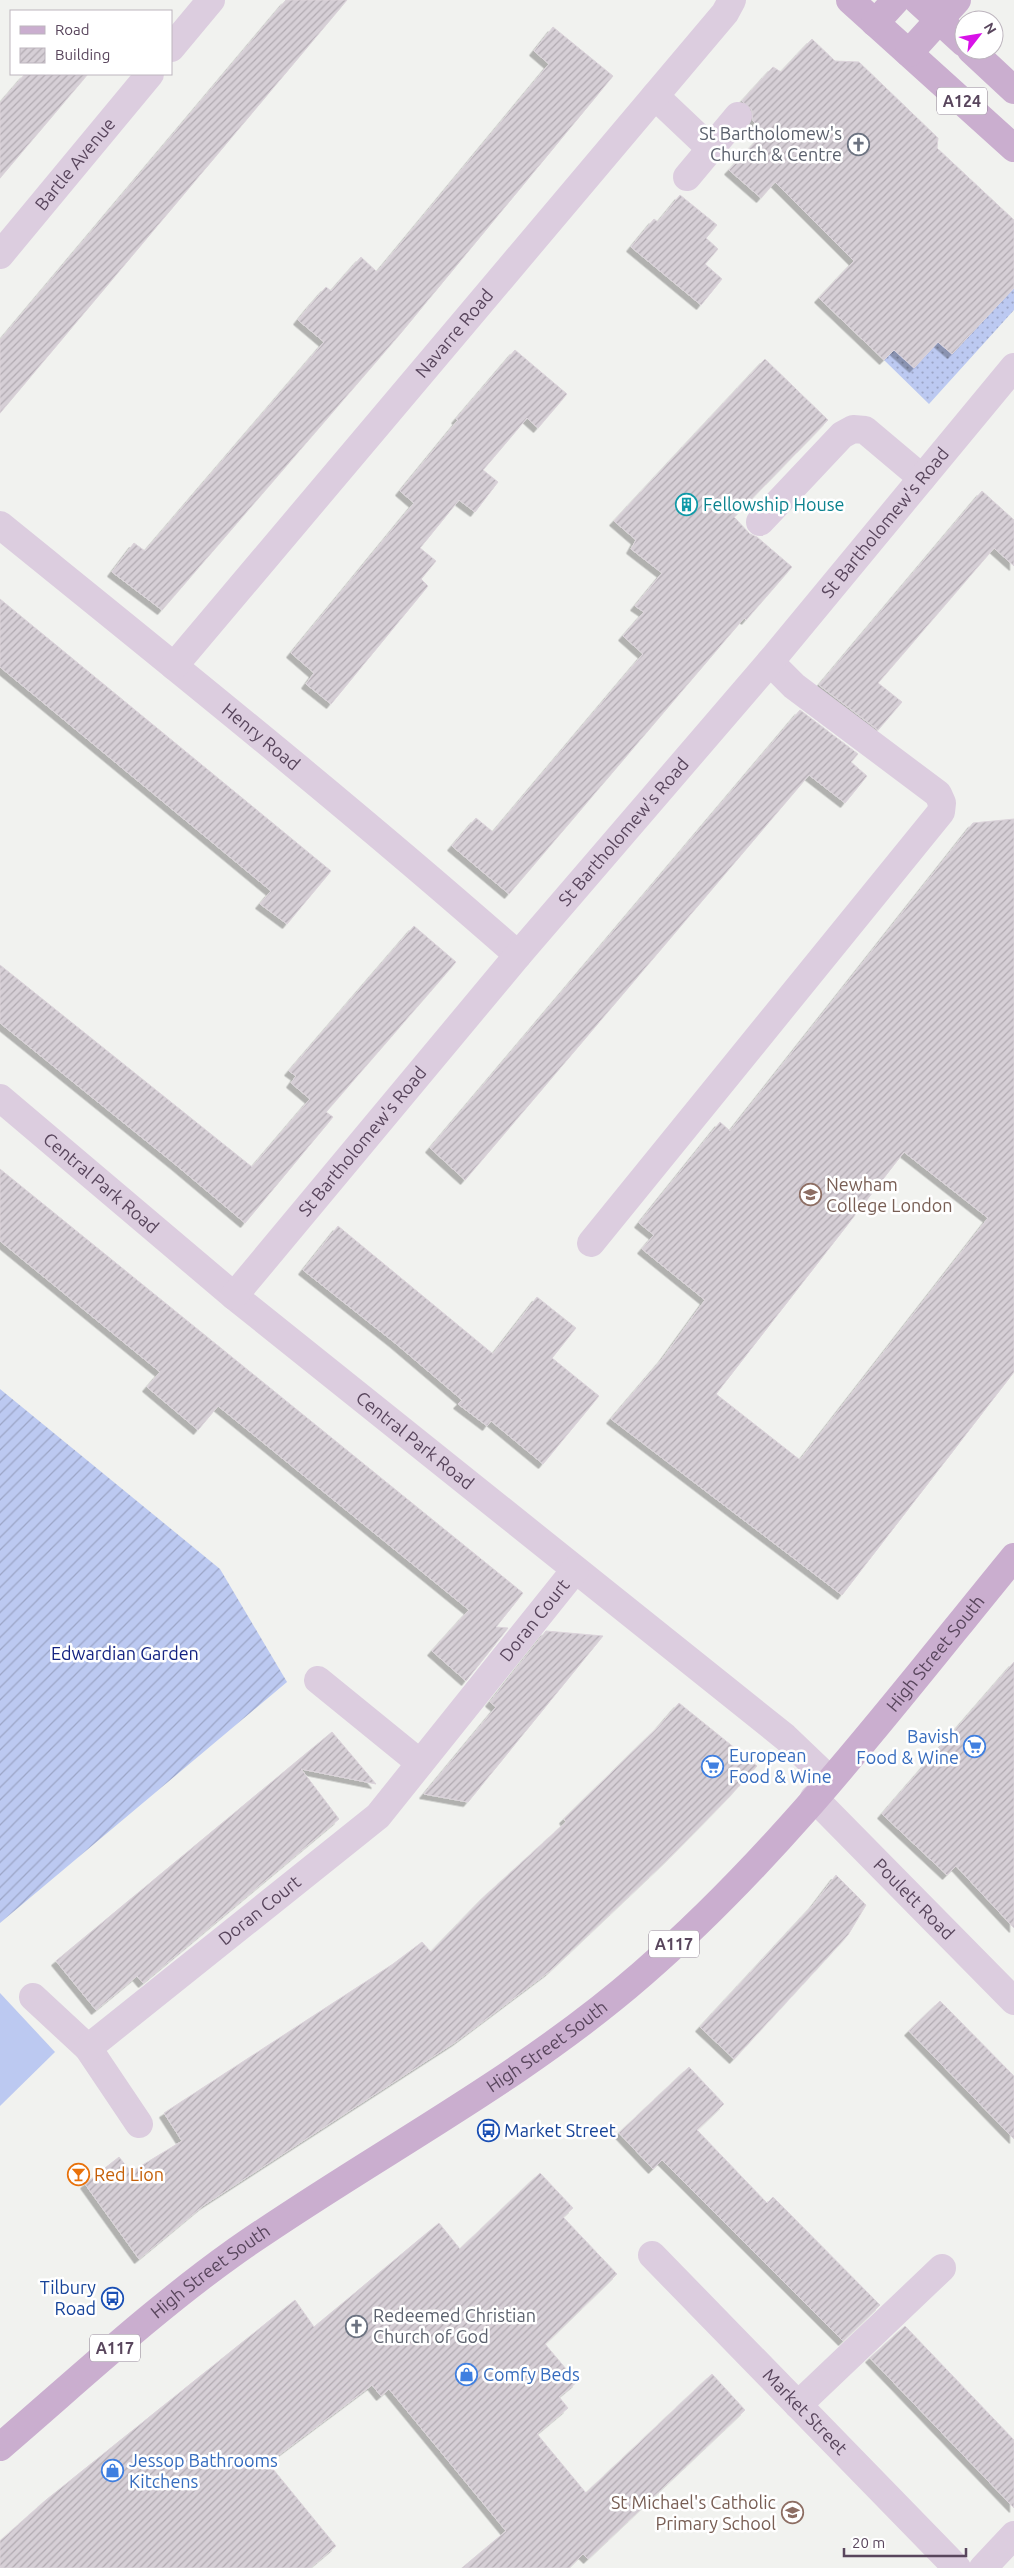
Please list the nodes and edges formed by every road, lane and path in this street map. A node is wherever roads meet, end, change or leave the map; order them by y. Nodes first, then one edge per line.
1 (211, 0) edge
2 (732, 0) edge
3 (850, 0) edge
4 (896, 0) edge
5 (917, 0) edge
6 (957, 0) edge
7 (939, 20) junction
8 (875, 23) junction
9 (954, 34) edge
10 (172, 47) edge
11 (909, 53) junction
12 (982, 60) edge
13 (149, 75) edge
14 (1014, 90) edge
15 (655, 96) junction
16 (738, 116) dead end
17 (1014, 148) edge
18 (711, 149) junction
19 (687, 177) dead end
20 (0, 255) edge
21 (1014, 367) edge
22 (922, 478) junction
23 (760, 522) dead end
24 (0, 525) edge
25 (770, 662) junction
26 (174, 666) junction
27 (518, 955) junction
28 (0, 1098) edge
29 (590, 1243) dead end
30 (234, 1296) junction
31 (1014, 1557) edge
32 (575, 1570) junction
33 (318, 1680) dead end
34 (420, 1763) junction
35 (822, 1789) junction
36 (33, 1997) dead end
37 (1014, 2001) edge
38 (88, 2048) junction
39 (139, 2124) dead end
40 (652, 2255) dead end
41 (942, 2268) dead end
42 (798, 2405) junction
43 (0, 2447) edge
44 (1014, 2534) edge
45 (957, 2568) edge
46 (982, 2568) edge

1 - 10 street
2 - 15 street, Navarre Road
3 - 8 main road, A124
4 - 8 main road
5 - 7 main road
6 - 7 main road
7 - 9 main road
7 - 11 main road
8 - 11 main road, A124
11 - 17 main road, A124
12 - 14 main road, A124
13 - 20 street, Bartle Avenue
15 - 18 street
15 - 26 street, Navarre Road
16 - 18 street
18 - 19 street
21 - 22 street, St Bartholomew's Road
22 - 23 street
22 - 25 street, St Bartholomew's Road
24 - 26 street, Henry Road
25 - 27 street, St Bartholomew's Road
25 - 29 street
26 - 27 street, Henry Road
27 - 30 street, St Bartholomew's Road
28 - 30 street, Central Park Road
30 - 32 street, Central Park Road
31 - 35 main road, High Street South / A117
32 - 34 street, Doran Court
32 - 35 street, Central Park Road
33 - 34 street
34 - 38 street, Doran Court
35 - 37 street, Poulett Road
35 - 43 main road, High Street South / A117
36 - 38 street
38 - 39 street
40 - 42 street, Market Street
41 - 42 street
42 - 45 street, Market Street
44 - 46 street

